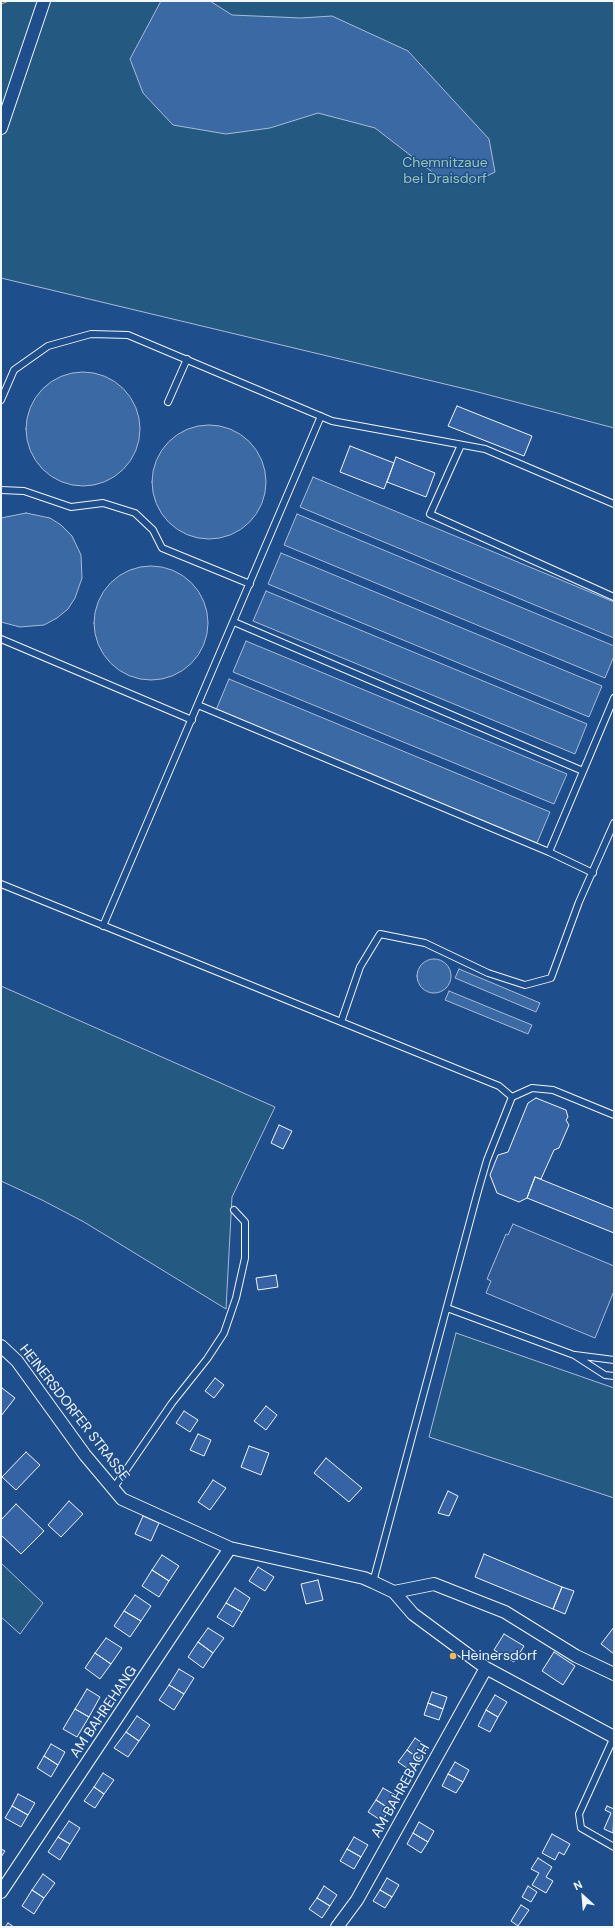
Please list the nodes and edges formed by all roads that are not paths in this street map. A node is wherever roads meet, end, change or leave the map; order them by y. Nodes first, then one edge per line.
1 (44, 1) edge
2 (1, 128) edge
3 (187, 359) junction
4 (1, 400) edge
5 (168, 402) dead end
6 (321, 416) junction
7 (461, 444) junction
8 (1, 490) edge
9 (614, 504) edge
10 (250, 584) junction
11 (614, 597) edge
12 (234, 622) junction
13 (1, 639) edge
14 (614, 698) edge
15 (198, 705) junction
16 (192, 720) junction
17 (583, 770) junction
18 (614, 823) edge
19 (549, 852) junction
20 (593, 873) junction
21 (1, 884) edge
22 (103, 926) junction
23 (341, 1022) junction
24 (512, 1098) junction
25 (614, 1115) edge
26 (234, 1210) dead end
27 (447, 1308) junction
28 (1, 1346) edge
29 (574, 1355) junction
30 (614, 1360) edge
31 (614, 1376) edge
32 (114, 1490) junction
33 (230, 1548) junction
34 (373, 1582) junction
35 (394, 1592) junction
36 (486, 1668) junction
37 (614, 1674) edge
38 (614, 1737) edge
39 (614, 1847) edge
40 (1, 1892) edge
41 (338, 1927) edge

1 - 2 street
3 - 4 lane
3 - 5 lane
3 - 6 lane
6 - 7 lane
6 - 10 lane
7 - 9 lane
7 - 11 lane
8 - 10 lane
10 - 12 lane
12 - 15 lane
12 - 17 lane
13 - 16 lane
14 - 17 lane
15 - 16 lane
15 - 19 lane
16 - 22 lane
17 - 19 lane
18 - 20 lane
19 - 20 lane
20 - 23 lane
21 - 22 lane
22 - 23 lane
23 - 24 lane
24 - 25 lane
24 - 27 lane
26 - 32 lane
27 - 29 lane
27 - 34 lane
28 - 32 street, HEINERSDORFER STRASSE
29 - 30 lane
29 - 31 lane
32 - 33 street, HEINERSDORFER STRASSE
33 - 34 street, HEINERSDORFER STRASSE
33 - 40 street, AM BAHREHANG
34 - 35 street, HEINERSDORFER STRASSE
35 - 36 street, HEINERSDORFER STRASSE
35 - 37 street
36 - 38 street, HEINERSDORFER STRASSE
36 - 41 street, AM BAHREBACH
38 - 39 lane, HEINERSDORFER STRASSE

